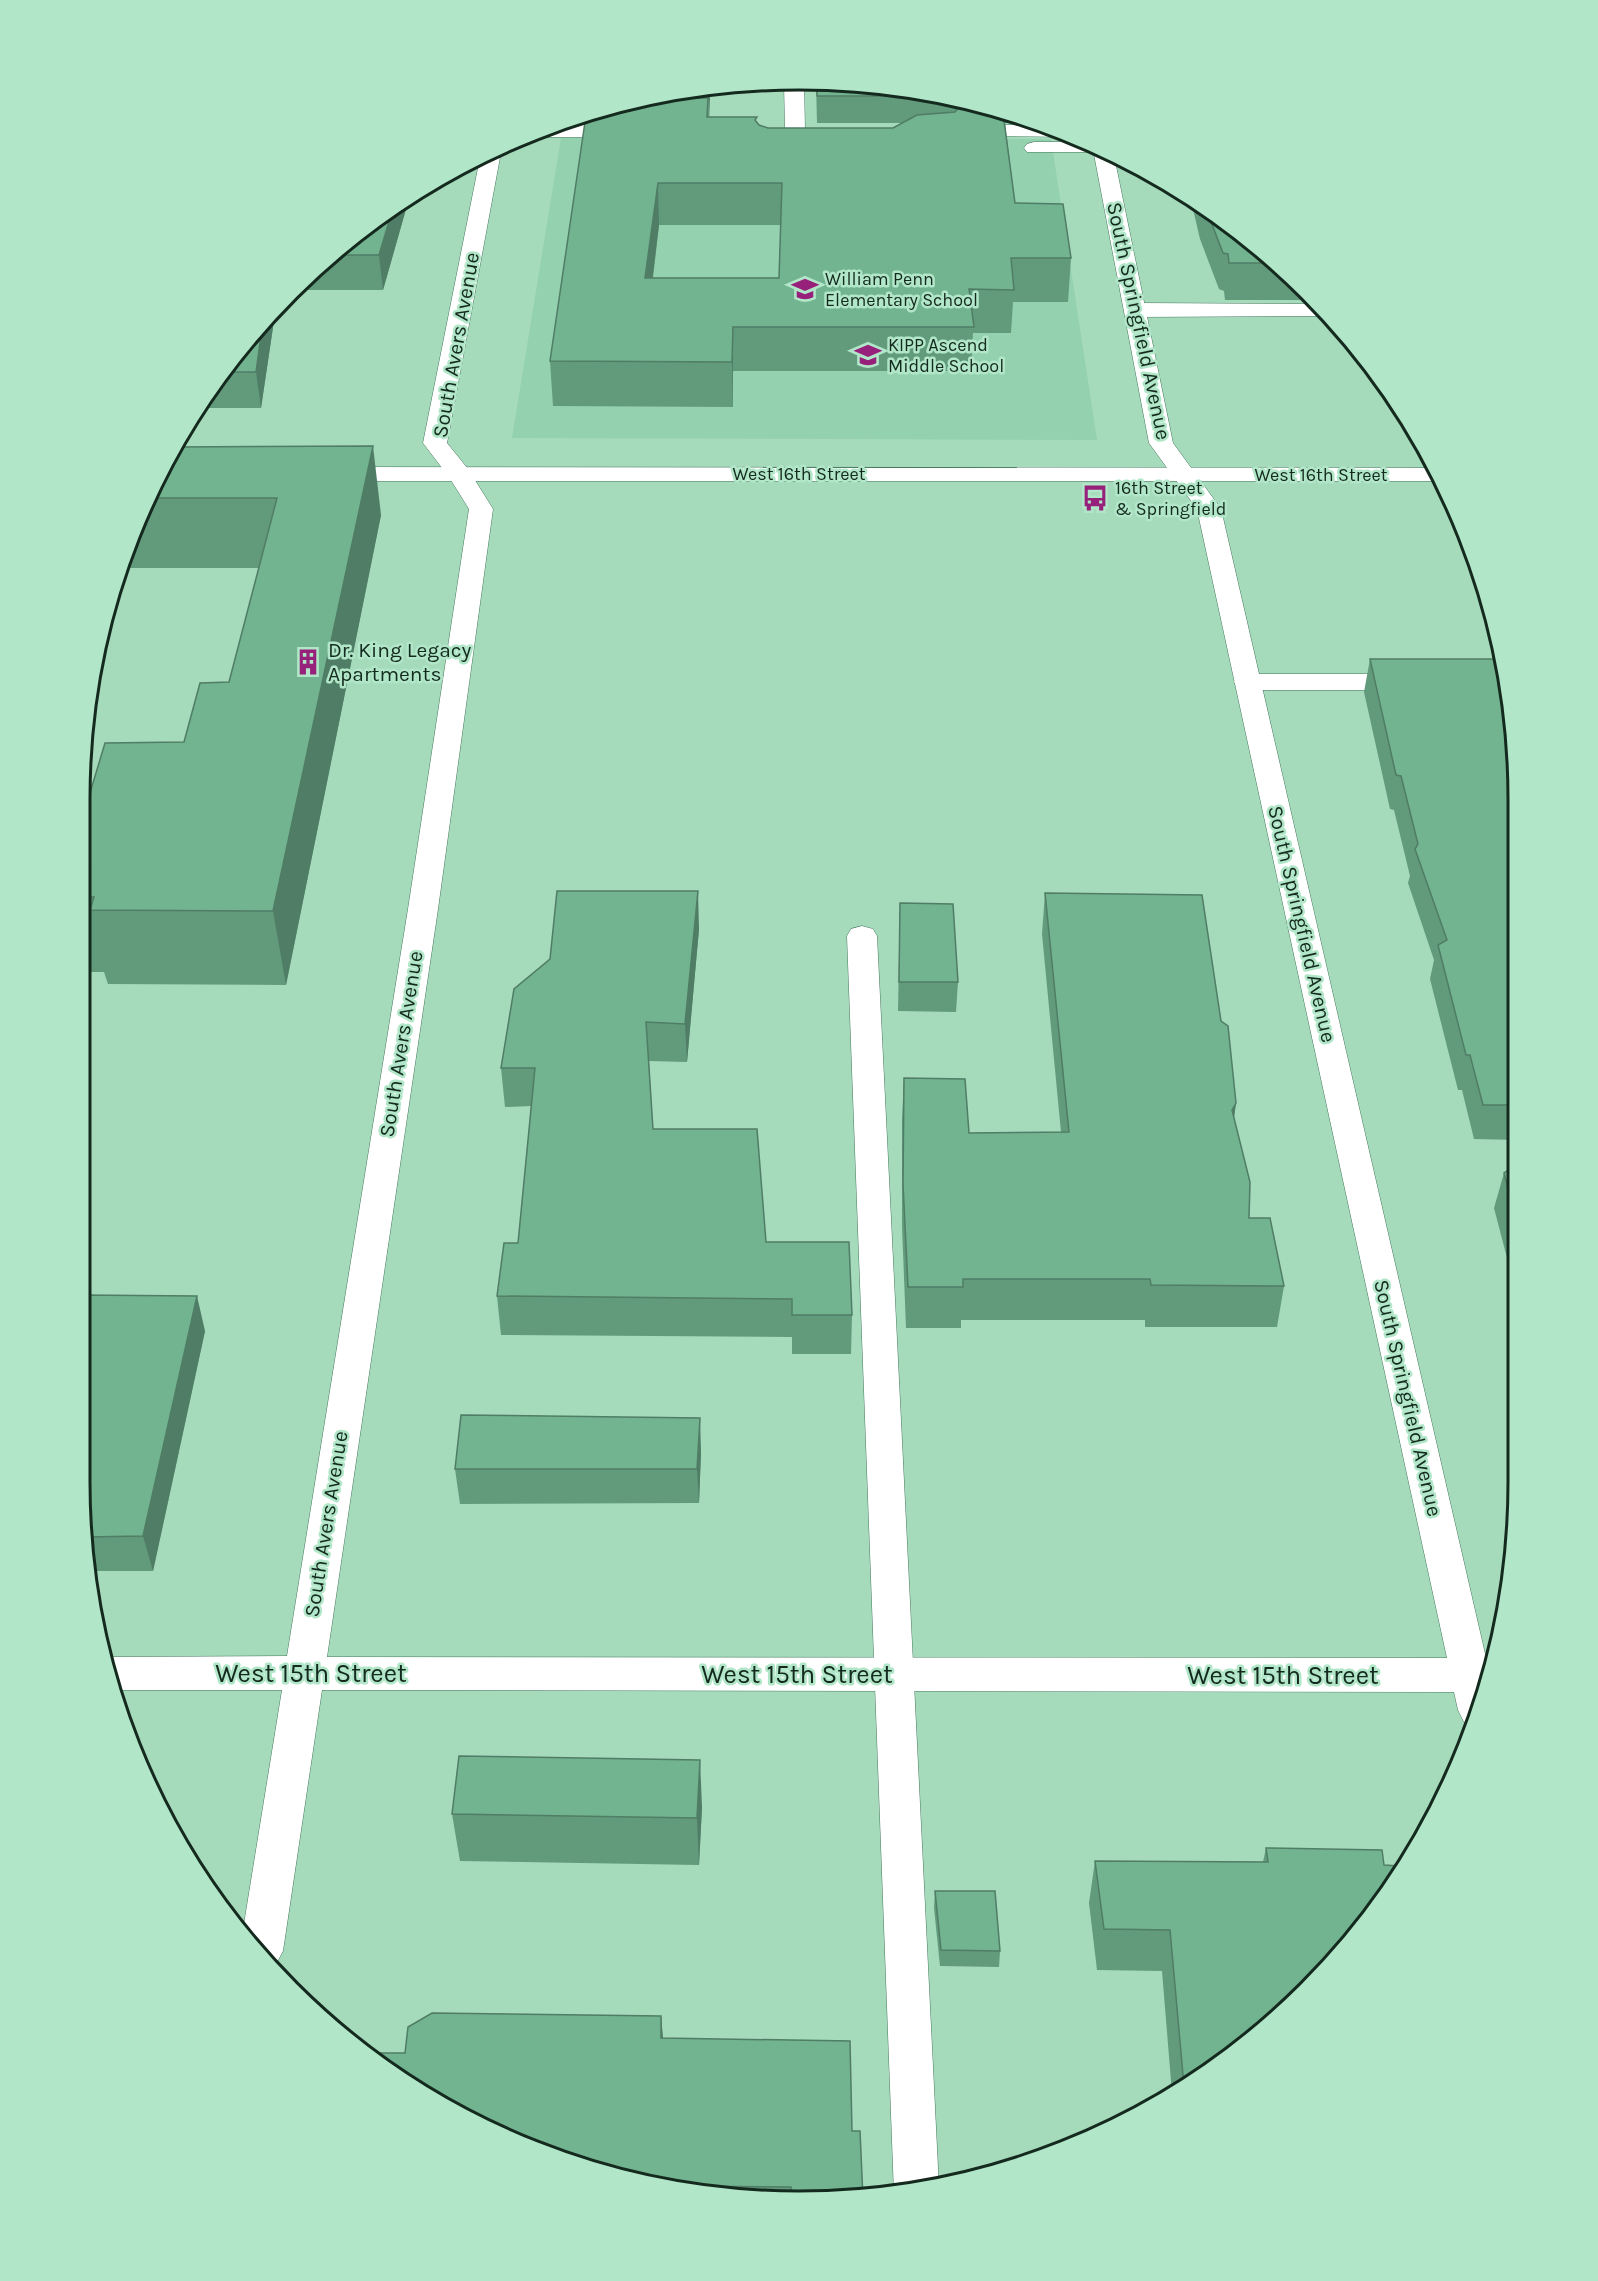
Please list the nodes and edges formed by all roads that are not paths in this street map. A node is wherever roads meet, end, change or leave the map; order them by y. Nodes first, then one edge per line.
1 (794, 90) edge
2 (795, 130) junction
3 (818, 130) edge
4 (563, 131) edge
5 (644, 131) edge
6 (771, 131) edge
7 (1040, 133) edge
8 (1078, 147) edge
9 (1104, 159) edge
10 (489, 161) edge
11 (1135, 310) junction
12 (1312, 311) edge
13 (313, 474) edge
14 (459, 474) junction
15 (1184, 475) junction
16 (1430, 475) edge
17 (1248, 682) junction
18 (1437, 682) edge
19 (862, 936) dead end
20 (116, 1673) edge
21 (303, 1673) junction
22 (894, 1674) junction
23 (1478, 1684) edge
24 (1477, 1687) edge
25 (262, 1944) edge
26 (915, 2181) edge

1 - 2 street
2 - 3 street
2 - 6 street
4 - 5 street
7 - 8 street
9 - 11 street, South Springfield Avenue
10 - 14 street, South Avers Avenue
11 - 12 street
11 - 15 street, South Springfield Avenue
13 - 14 street, West 16th Street
14 - 15 street, West 16th Street
14 - 21 street, South Avers Avenue
15 - 16 street, West 16th Street
15 - 17 street, South Springfield Avenue
17 - 18 street
17 - 23 street, South Springfield Avenue
19 - 22 street
20 - 21 street, West 15th Street
21 - 22 street, West 15th Street
21 - 25 street, South Avers Avenue
22 - 24 street, West 15th Street
22 - 26 street

